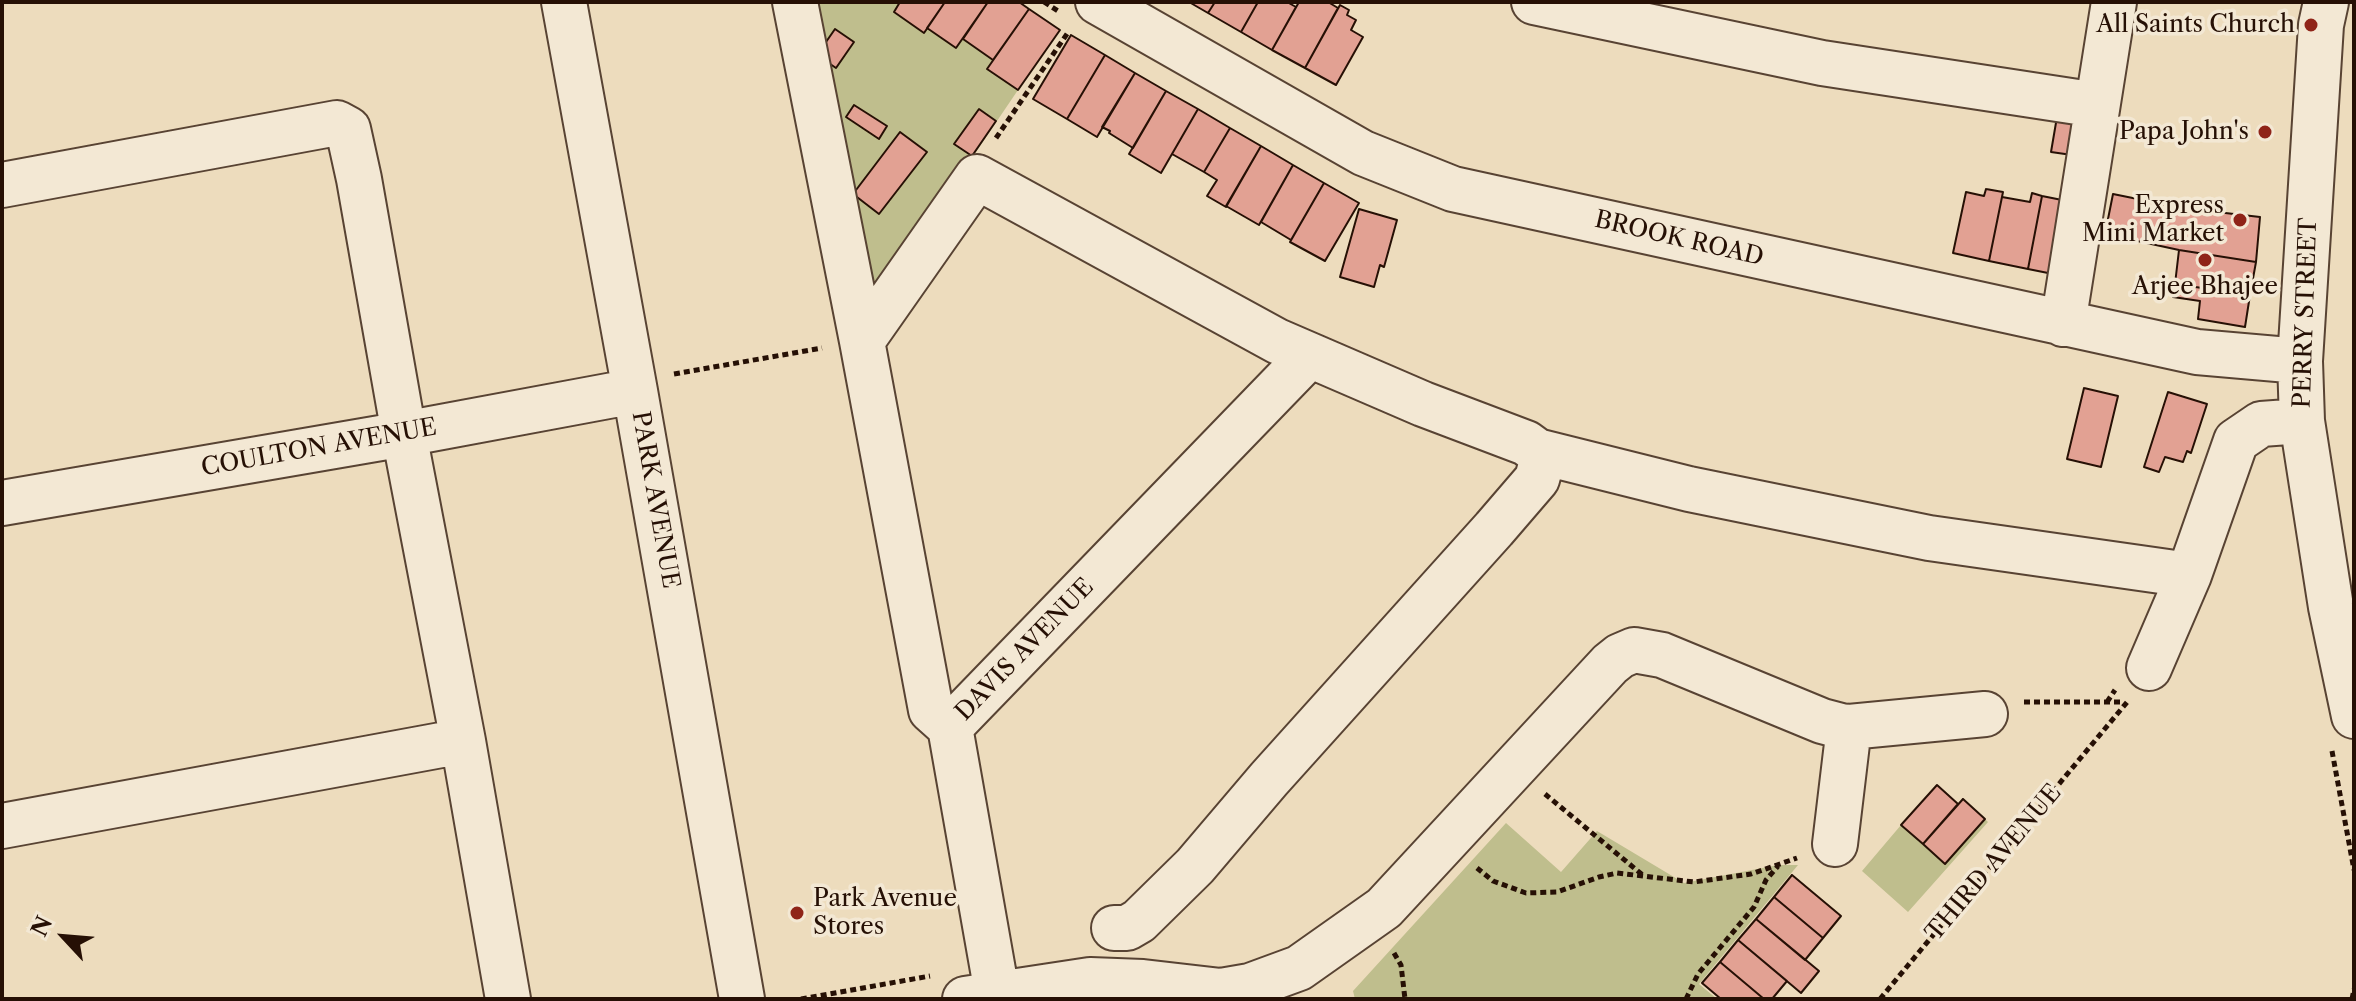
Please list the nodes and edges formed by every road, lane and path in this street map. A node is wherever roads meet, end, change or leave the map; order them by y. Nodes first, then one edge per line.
1 (564, 2) edge
2 (795, 2) edge
3 (1534, 2) edge
4 (2114, 2) edge
5 (2326, 2) edge
6 (1087, 12) edge
7 (2097, 105) junction
8 (977, 177) junction
9 (2, 185) edge
10 (2063, 324) junction
11 (862, 341) junction
12 (1309, 356) junction
13 (2300, 361) junction
14 (635, 387) junction
15 (2302, 421) junction
16 (404, 434) junction
17 (1537, 451) junction
18 (2, 503) edge
19 (2189, 575) junction
20 (2138, 685) joint
21 (1998, 708) joint
22 (2354, 716) edge
23 (950, 727) junction
24 (1849, 727) junction
25 (2108, 728) dead end
26 (463, 741) junction
27 (1514, 767) junction
28 (2, 826) edge
29 (1445, 842) junction
30 (1835, 844) joint
31 (1778, 865) junction
32 (1645, 878) junction
33 (1114, 928) dead end
34 (2354, 989) edge
35 (978, 997) edge
36 (508, 999) edge
37 (742, 999) edge
38 (1686, 999) edge
39 (1880, 999) edge
40 (2352, 999) edge

1 - 14 street, PARK AVENUE
2 - 11 street
3 - 7 street
4 - 7 street
5 - 13 street, PERRY STREET
6 - 8 path
6 - 10 street, BROOK ROAD
7 - 10 street
8 - 11 street
8 - 12 street
9 - 16 street
10 - 13 street, BROOK ROAD
11 - 14 path
11 - 23 street
12 - 17 street
12 - 23 street, DAVIS AVENUE
13 - 15 street, PERRY STREET
14 - 16 street, COULTON AVENUE
14 - 37 street, PARK AVENUE
15 - 19 street
15 - 22 street, PERRY STREET
16 - 18 street, COULTON AVENUE
16 - 26 street
17 - 19 street
17 - 33 street
19 - 20 street
20 - 21 path
21 - 24 street
23 - 35 street, DAVIS AVENUE
24 - 27 street
24 - 30 street
25 - 39 path, THIRD AVENUE
26 - 28 street
26 - 36 street
27 - 29 street
27 - 32 path
29 - 32 path
29 - 35 street
30 - 31 path
31 - 32 path
31 - 38 path
34 - 40 path

